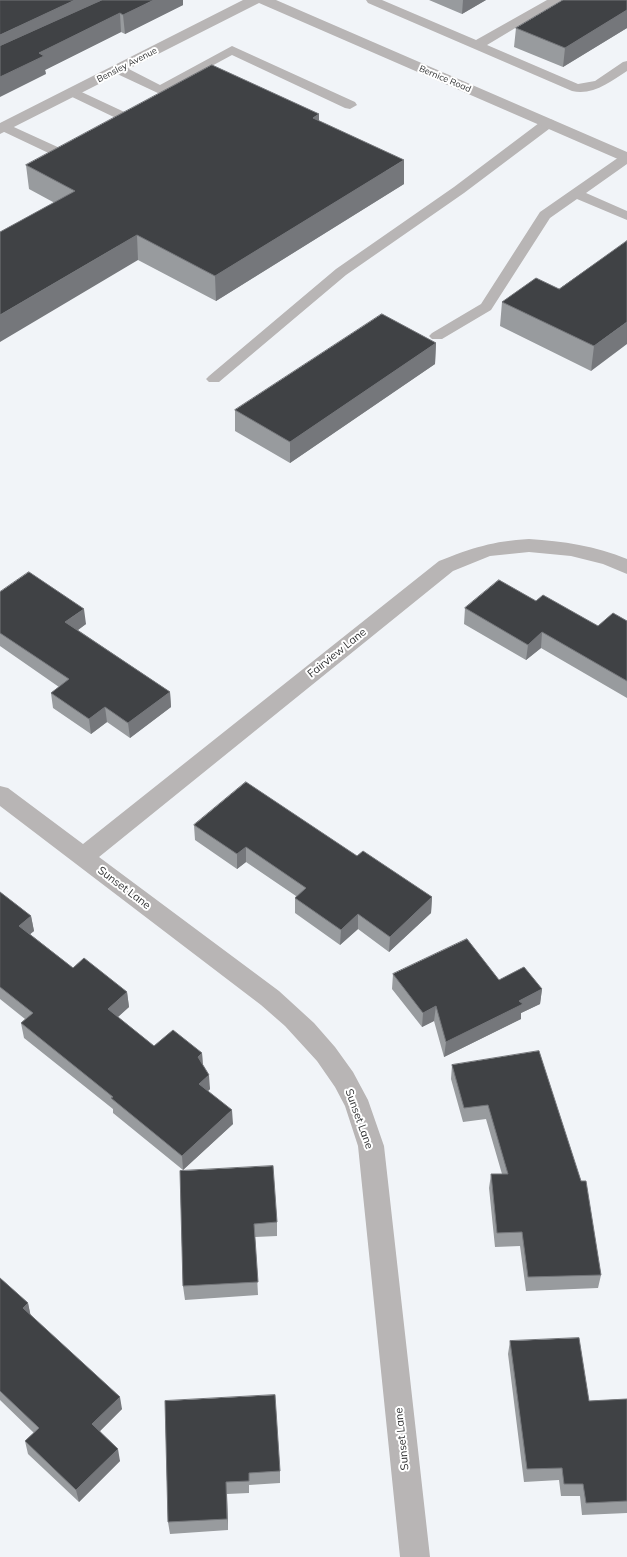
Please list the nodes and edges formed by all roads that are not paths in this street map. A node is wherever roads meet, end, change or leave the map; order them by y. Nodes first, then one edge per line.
1 (254, 0) edge
2 (264, 0) edge
3 (372, 0) edge
4 (556, 0) edge
5 (477, 45) junction
6 (627, 65) edge
7 (118, 69) junction
8 (73, 92) junction
9 (350, 105) dead end
10 (548, 124) junction
11 (2, 128) edge
12 (102, 133) edge
13 (89, 140) edge
14 (627, 158) edge
15 (576, 193) junction
16 (627, 216) edge
17 (437, 336) dead end
18 (214, 379) dead end
19 (627, 567) edge
20 (0, 794) edge
21 (83, 856) junction
22 (415, 1557) edge

1 - 7 street, Bensley Avenue
2 - 10 street, Bernice Road
3 - 5 lane
4 - 5 lane
5 - 6 lane
7 - 8 street, Bensley Avenue
7 - 9 lane
8 - 11 street, Bensley Avenue
8 - 12 lane
10 - 14 street, Bernice Road
10 - 18 lane
11 - 13 lane
14 - 15 lane
15 - 16 lane
15 - 17 lane
19 - 21 street, Fairview Lane
20 - 21 street, Sunset Lane
21 - 22 street, Sunset Lane

